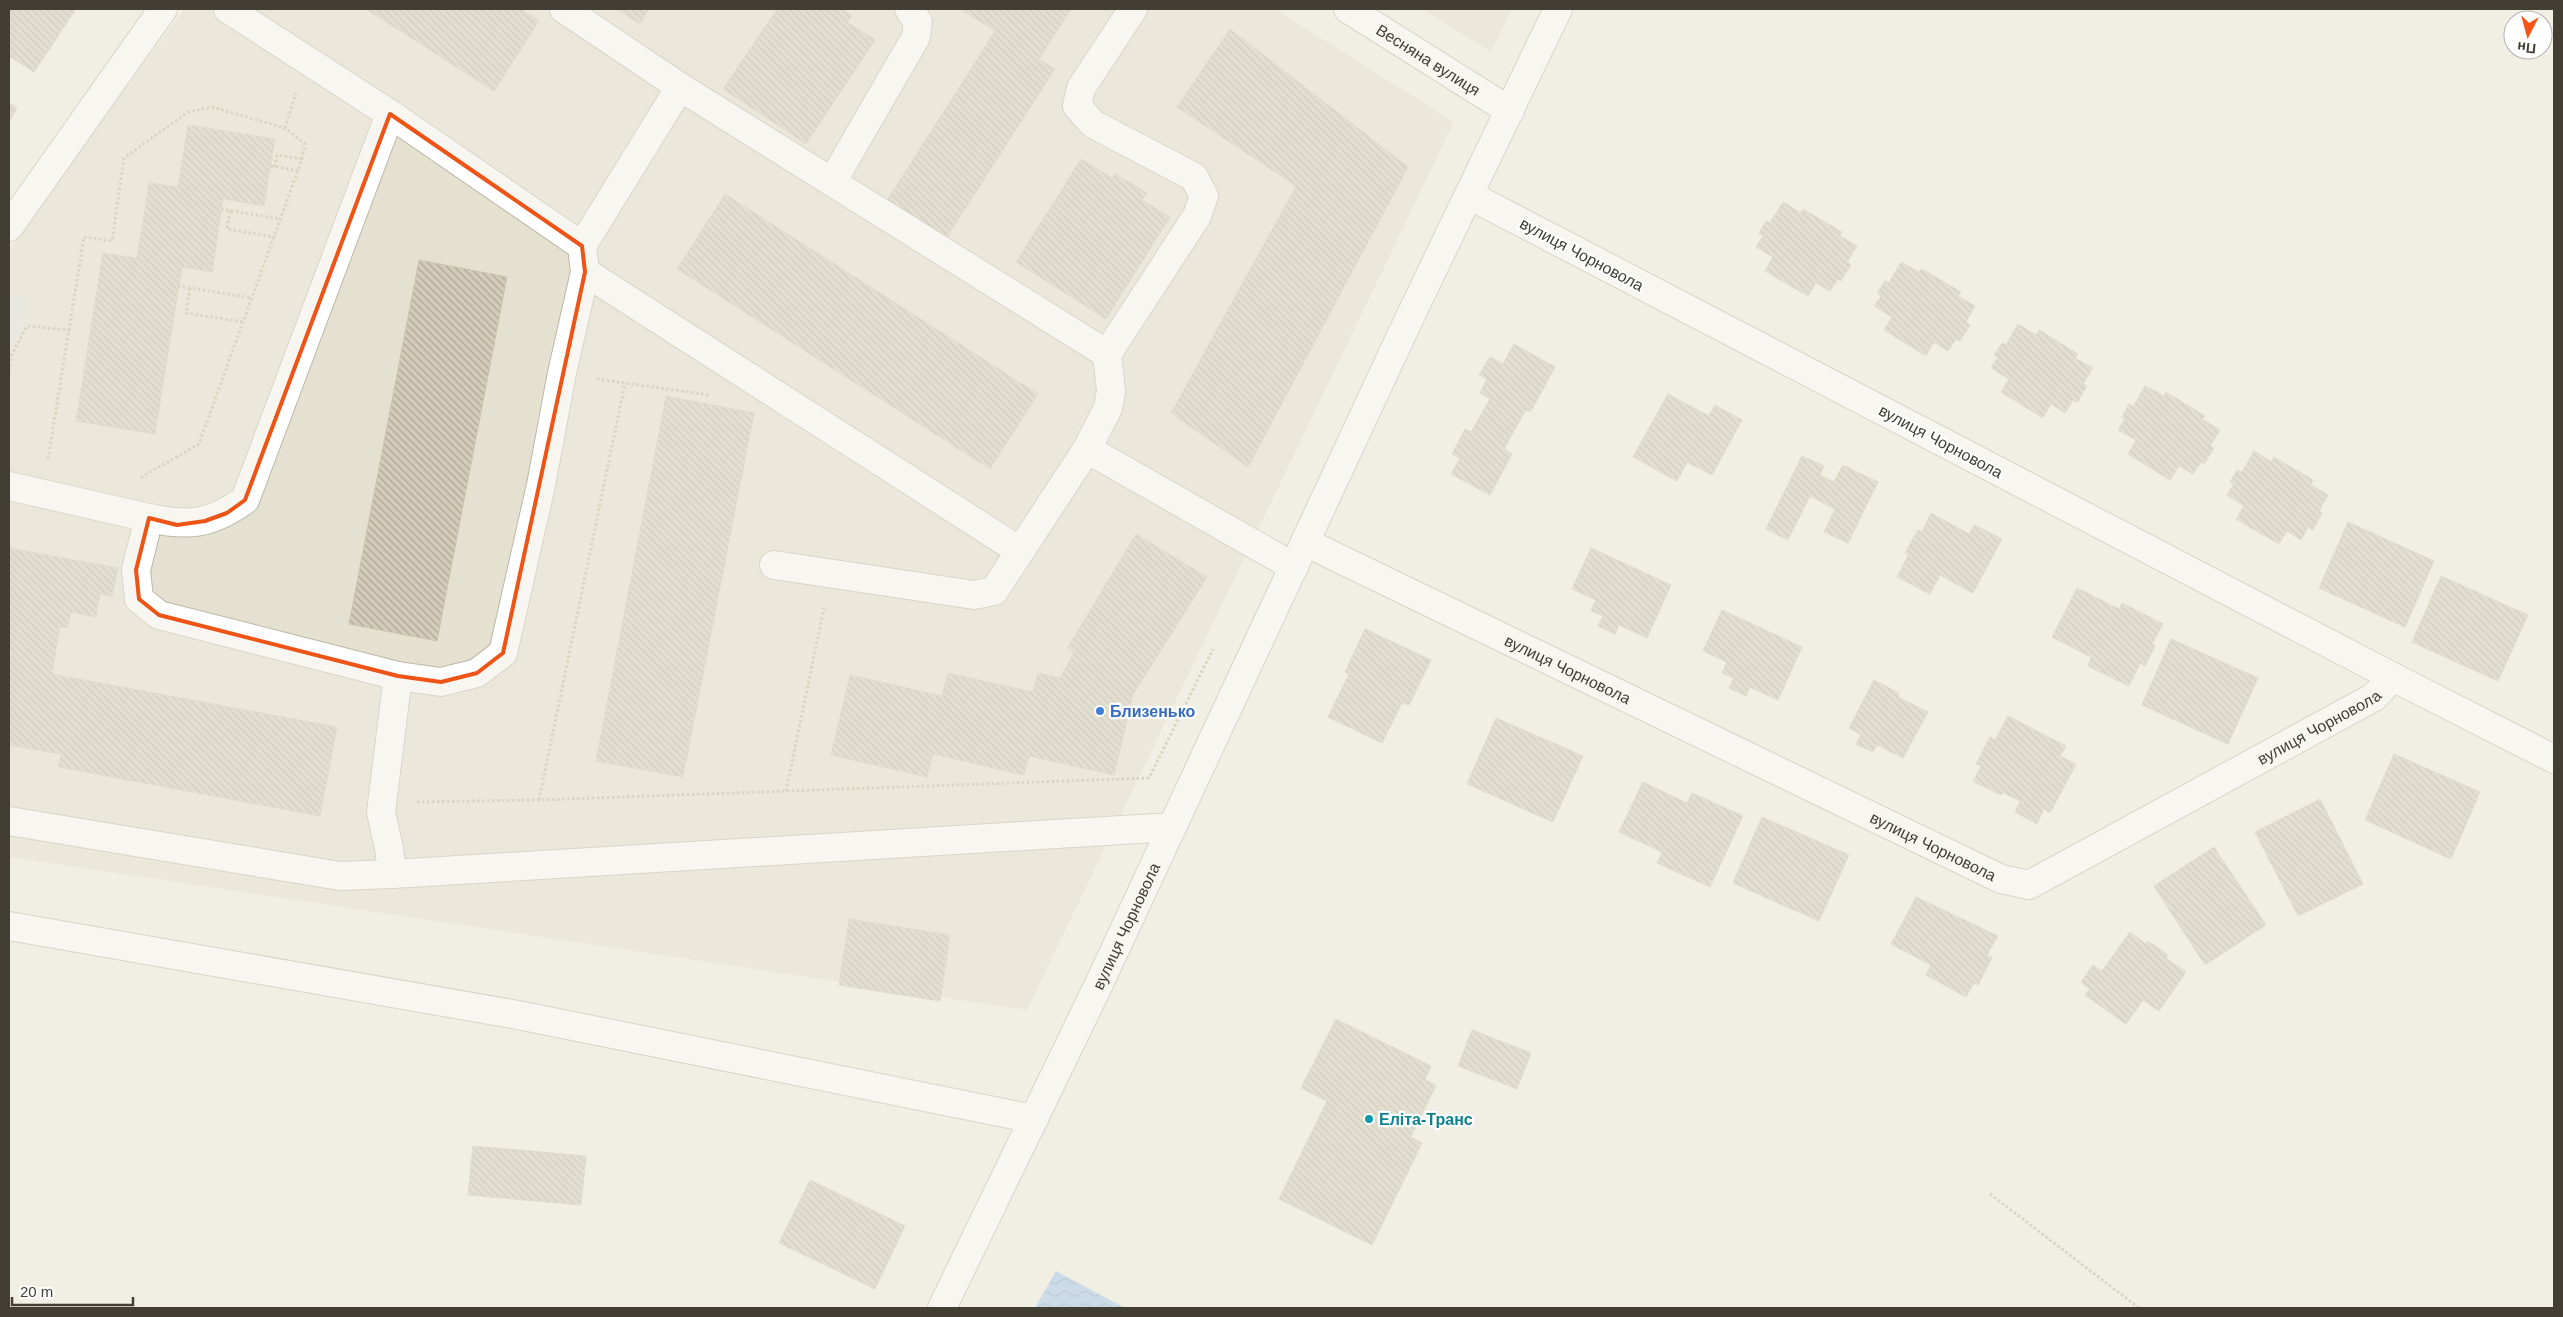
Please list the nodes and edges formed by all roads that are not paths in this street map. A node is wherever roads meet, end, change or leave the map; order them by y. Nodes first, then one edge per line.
1 (163, 9) edge
2 (228, 9) edge
3 (564, 9) edge
4 (909, 9) edge
5 (1133, 9) edge
6 (1348, 9) edge
7 (1558, 9) edge
8 (680, 87) junction
9 (1510, 111) junction
10 (390, 114) junction
11 (832, 182) junction
12 (1469, 195) junction
13 (9, 226) edge
14 (584, 259) junction
15 (1107, 354) junction
16 (1087, 449) junction
17 (9, 486) edge
18 (149, 518) junction
19 (1305, 542) junction
20 (1020, 551) junction
21 (774, 565) dead end
22 (1294, 567) junction
23 (398, 676) junction
24 (2394, 677) junction
25 (2554, 758) edge
26 (9, 821) edge
27 (1172, 828) junction
28 (392, 874) junction
29 (9, 926) edge
30 (1034, 1119) junction
31 (942, 1308) edge

1 - 13 street
2 - 10 street
3 - 8 street
4 - 11 street
5 - 15 street
6 - 9 street, Весняна вулиця
7 - 9 street, вулиця Чорновола
8 - 11 street
8 - 14 street
9 - 12 street, вулиця Чорновола
10 - 14 street
10 - 18 street
11 - 15 street
12 - 19 street, вулиця Чорновола
12 - 24 street, вулиця Чорновола
14 - 20 street
14 - 23 street
15 - 16 street
16 - 20 street
16 - 22 street
17 - 18 street
18 - 23 street
19 - 22 street, вулиця Чорновола
19 - 24 street, вулиця Чорновола
20 - 21 street
22 - 27 street, вулиця Чорновола
23 - 28 street
24 - 25 street
26 - 28 street
27 - 28 street
27 - 30 street, вулиця Чорновола
29 - 30 street
30 - 31 street, вулиця Чорновола

